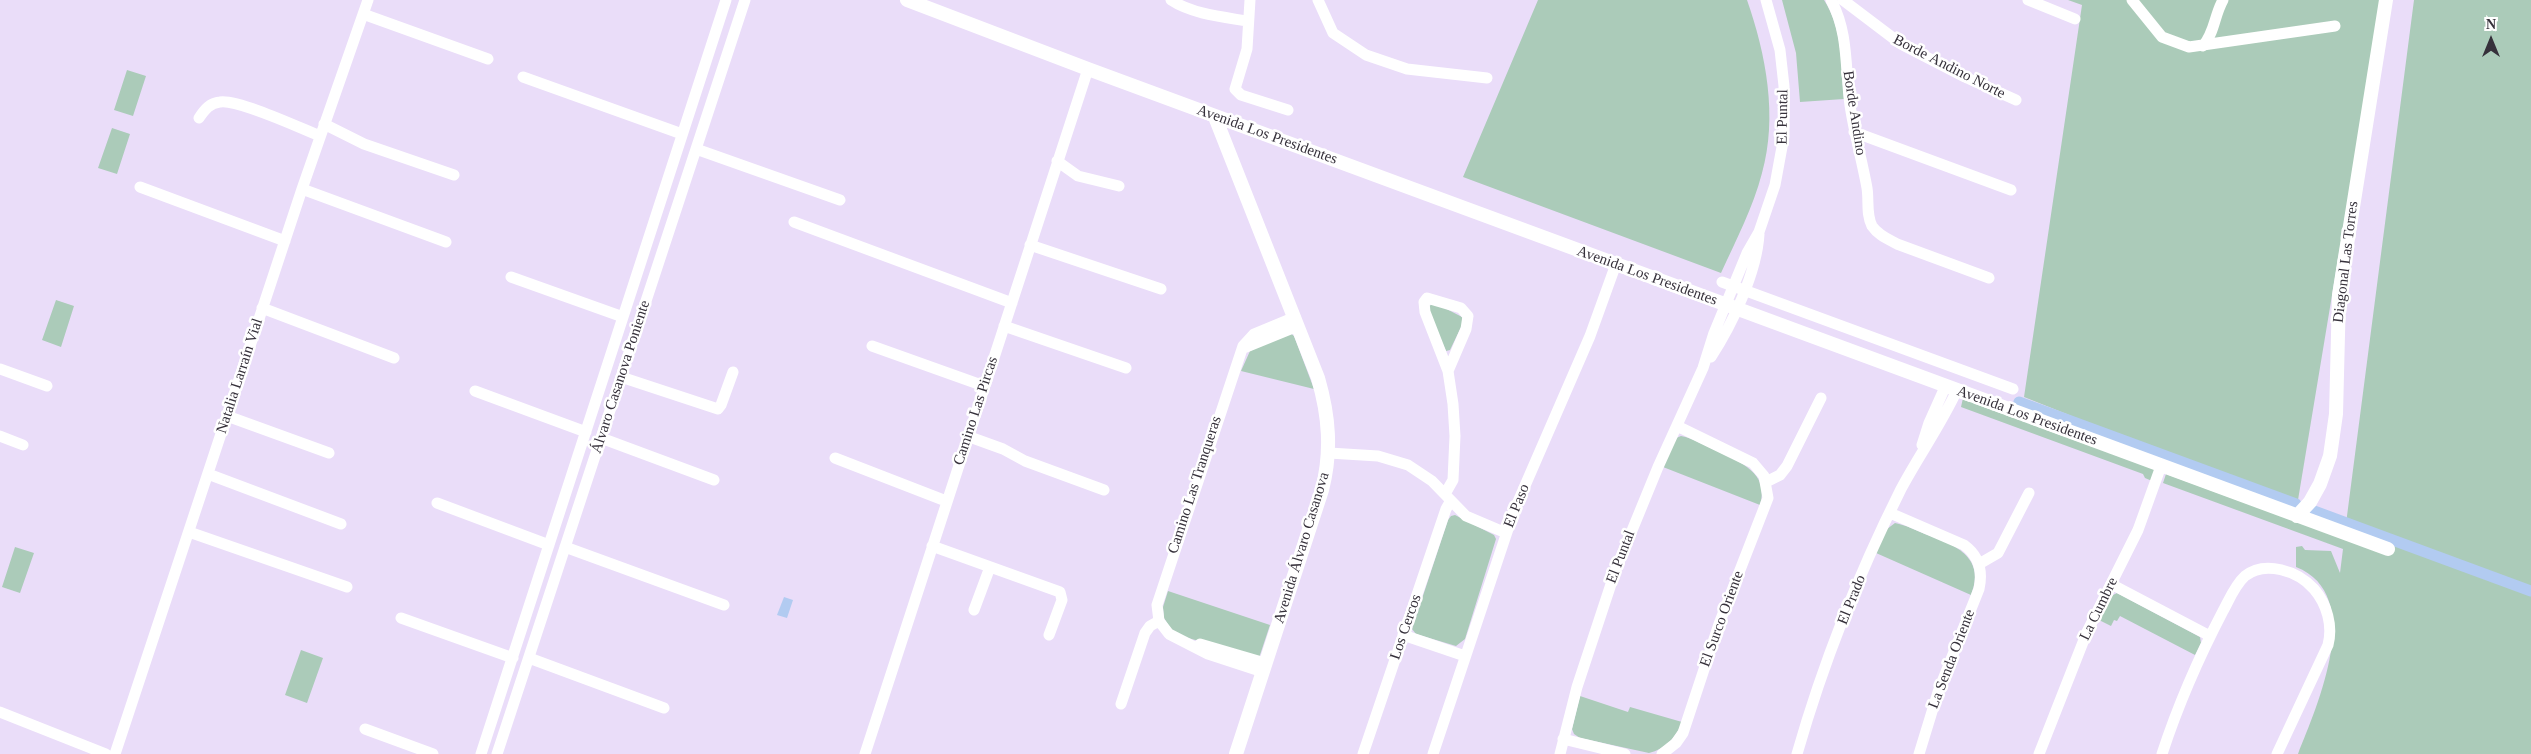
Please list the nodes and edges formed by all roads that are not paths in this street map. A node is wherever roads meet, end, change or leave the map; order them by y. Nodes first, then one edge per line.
1 (368, 0) edge
2 (726, 0) edge
3 (745, 0) edge
4 (907, 0) edge
5 (1171, 0) edge
6 (1250, 0) edge
7 (1318, 0) edge
8 (1766, 0) edge
9 (1831, 0) edge
10 (1843, 0) edge
11 (2028, 0) edge
12 (2132, 0) edge
13 (2223, 0) edge
14 (2386, 0) edge
15 (363, 14) junction
16 (1859, 14) junction
17 (2075, 19) dead end
18 (1247, 21) junction
19 (1841, 24) junction
20 (2335, 26) dead end
21 (2204, 46) junction
22 (488, 59) dead end
23 (1088, 69) junction
24 (523, 77) dead end
25 (1487, 78) dead end
26 (694, 100) junction
27 (2016, 100) dead end
28 (710, 106) junction
29 (1288, 110) dead end
30 (1215, 116) junction
31 (199, 118) dead end
32 (324, 124) junction
33 (1854, 132) junction
34 (682, 134) junction
35 (320, 136) junction
36 (696, 149) junction
37 (1057, 161) junction
38 (454, 175) dead end
39 (1119, 186) dead end
40 (140, 188) dead end
41 (302, 189) junction
42 (2011, 190) dead end
43 (840, 200) dead end
44 (794, 222) dead end
45 (285, 241) junction
46 (446, 242) dead end
47 (1030, 245) junction
48 (1616, 264) junction
49 (510, 277) dead end
50 (1989, 278) dead end
51 (1733, 286) junction
52 (1161, 289) dead end
53 (1012, 303) junction
54 (1731, 307) junction
55 (262, 308) junction
56 (623, 317) junction
57 (1296, 322) junction
58 (1004, 326) junction
59 (872, 346) dead end
60 (394, 358) dead end
61 (1126, 368) dead end
62 (0, 369) edge
63 (733, 372) dead end
64 (1448, 372) junction
65 (621, 377) junction
66 (47, 386) dead end
67 (984, 386) junction
68 (1952, 388) junction
69 (2014, 389) dead end
70 (475, 391) dead end
71 (1821, 398) dead end
72 (227, 416) junction
73 (1677, 426) junction
74 (586, 432) junction
75 (0, 436) edge
76 (967, 436) junction
77 (601, 438) junction
78 (23, 445) dead end
79 (329, 453) dead end
80 (1329, 453) junction
81 (835, 458) dead end
82 (2161, 466) junction
83 (208, 474) junction
84 (714, 480) dead end
85 (1766, 482) junction
86 (568, 485) junction
87 (584, 490) junction
88 (1104, 490) dead end
89 (2029, 493) dead end
90 (1448, 498) junction
91 (946, 501) junction
92 (438, 503) dead end
93 (1890, 513) junction
94 (2298, 516) junction
95 (341, 524) dead end
96 (189, 532) junction
97 (1506, 533) junction
98 (549, 545) junction
99 (932, 546) junction
100 (565, 547) junction
101 (2388, 549) dead end
102 (1979, 564) junction
103 (990, 567) junction
104 (2111, 584) junction
105 (347, 587) dead end
106 (724, 605) dead end
107 (974, 610) dead end
108 (401, 618) dead end
109 (1159, 621) junction
110 (1049, 634) dead end
111 (1403, 635) junction
112 (2210, 636) junction
113 (1465, 656) junction
114 (513, 658) junction
115 (529, 658) junction
116 (1264, 668) junction
117 (1121, 704) dead end
118 (664, 708) dead end
119 (0, 712) edge
120 (366, 729) dead end
121 (1563, 739) junction
122 (1666, 753) edge
123 (106, 754) edge
124 (115, 754) edge
125 (432, 754) edge
126 (481, 754) edge
127 (497, 754) edge
128 (865, 754) edge
129 (1236, 754) edge
130 (1363, 754) edge
131 (1434, 754) edge
132 (1560, 754) edge
133 (1625, 754) edge
134 (1797, 754) edge
135 (1919, 754) edge
136 (2039, 754) edge
137 (2162, 754) edge
138 (2277, 754) edge

1 - 15 street, Natalia Larraín Vial
2 - 26 street, Álvaro Casanova Poniente
3 - 28 street, Álvaro Casanova Poniente
4 - 23 street, Avenida Los Presidentes
5 - 18 street
6 - 18 street
7 - 25 street
8 - 51 street, El Puntal
9 - 19 street, Borde Andino
10 - 16 street, Borde Andino Norte
11 - 17 street
12 - 21 street
13 - 21 street
14 - 94 street, Diagonal Las Torres
15 - 22 street
15 - 32 street, Natalia Larraín Vial
16 - 19 street
16 - 27 street, Borde Andino Norte
18 - 29 street
19 - 33 street, Borde Andino
20 - 21 street
23 - 30 street, Avenida Los Presidentes
23 - 37 street, Camino Las Pircas
24 - 34 street
26 - 28 street
26 - 34 street, Álvaro Casanova Poniente
28 - 36 street, Álvaro Casanova Poniente
30 - 48 street, Avenida Los Presidentes
30 - 57 street, Avenida Álvaro Casanova
31 - 35 street
32 - 35 street, Natalia Larraín Vial
32 - 38 street
33 - 42 street
33 - 50 street, Borde Andino
34 - 56 street, Álvaro Casanova Poniente
35 - 41 street, Natalia Larraín Vial
36 - 43 street
36 - 65 street, Álvaro Casanova Poniente
37 - 39 street
37 - 47 street, Camino Las Pircas
40 - 45 street
41 - 45 street, Natalia Larraín Vial
41 - 46 street
44 - 53 street
45 - 55 street, Natalia Larraín Vial
47 - 52 street
47 - 53 street, Camino Las Pircas
48 - 54 street, Avenida Los Presidentes
48 - 97 street, El Paso
49 - 56 street
51 - 54 street, El Puntal
51 - 69 street, Avenida Los Presidentes
53 - 58 street, Camino Las Pircas
54 - 68 street, Avenida Los Presidentes
54 - 73 street, El Puntal
55 - 60 street
55 - 72 street, Natalia Larraín Vial
56 - 74 street, Álvaro Casanova Poniente
57 - 80 street, Avenida Álvaro Casanova
57 - 109 street, Camino Las Tranqueras
58 - 61 street
58 - 67 street, Camino Las Pircas
59 - 67 street
62 - 66 street
63 - 65 street
64 - 64 street, Los Cercos
64 - 90 street, Los Cercos
65 - 77 street, Álvaro Casanova Poniente
67 - 76 street, Camino Las Pircas
68 - 82 street, Avenida Los Presidentes
68 - 93 street, El Prado
70 - 74 street
71 - 85 street
72 - 79 street
72 - 83 street, Natalia Larraín Vial
73 - 85 street
73 - 121 street, El Puntal
74 - 86 street, Álvaro Casanova Poniente
75 - 78 street
76 - 88 street
76 - 91 street, Camino Las Pircas
77 - 84 street
77 - 87 street, Álvaro Casanova Poniente
80 - 90 street
80 - 116 street, Avenida Álvaro Casanova
81 - 91 street
82 - 94 street, Avenida Los Presidentes
82 - 104 street, La Cumbre
83 - 95 street
83 - 96 street, Natalia Larraín Vial
85 - 122 street, El Surco Oriente
86 - 87 street
86 - 98 street, Álvaro Casanova Poniente
87 - 100 street, Álvaro Casanova Poniente
89 - 102 street
90 - 97 street
90 - 111 street, Los Cercos
91 - 99 street, Camino Las Pircas
92 - 98 street
93 - 102 street
93 - 134 street, El Prado
94 - 101 street, Avenida Los Presidentes
96 - 105 street
96 - 124 street, Natalia Larraín Vial
97 - 113 street, El Paso
98 - 114 street, Álvaro Casanova Poniente
99 - 103 street
99 - 128 street, Camino Las Pircas
100 - 106 street
100 - 115 street, Álvaro Casanova Poniente
102 - 135 street, La Senda Oriente
103 - 107 street
103 - 110 street
104 - 112 street
104 - 136 street, La Cumbre
108 - 114 street
109 - 116 street
109 - 117 street
111 - 113 street
111 - 130 street, Los Cercos
112 - 137 street
112 - 138 street
113 - 131 street, El Paso
114 - 126 street, Álvaro Casanova Poniente
115 - 118 street
115 - 127 street, Álvaro Casanova Poniente
116 - 129 street, Avenida Álvaro Casanova
119 - 123 street
120 - 125 street
121 - 132 street, El Puntal
121 - 133 street

